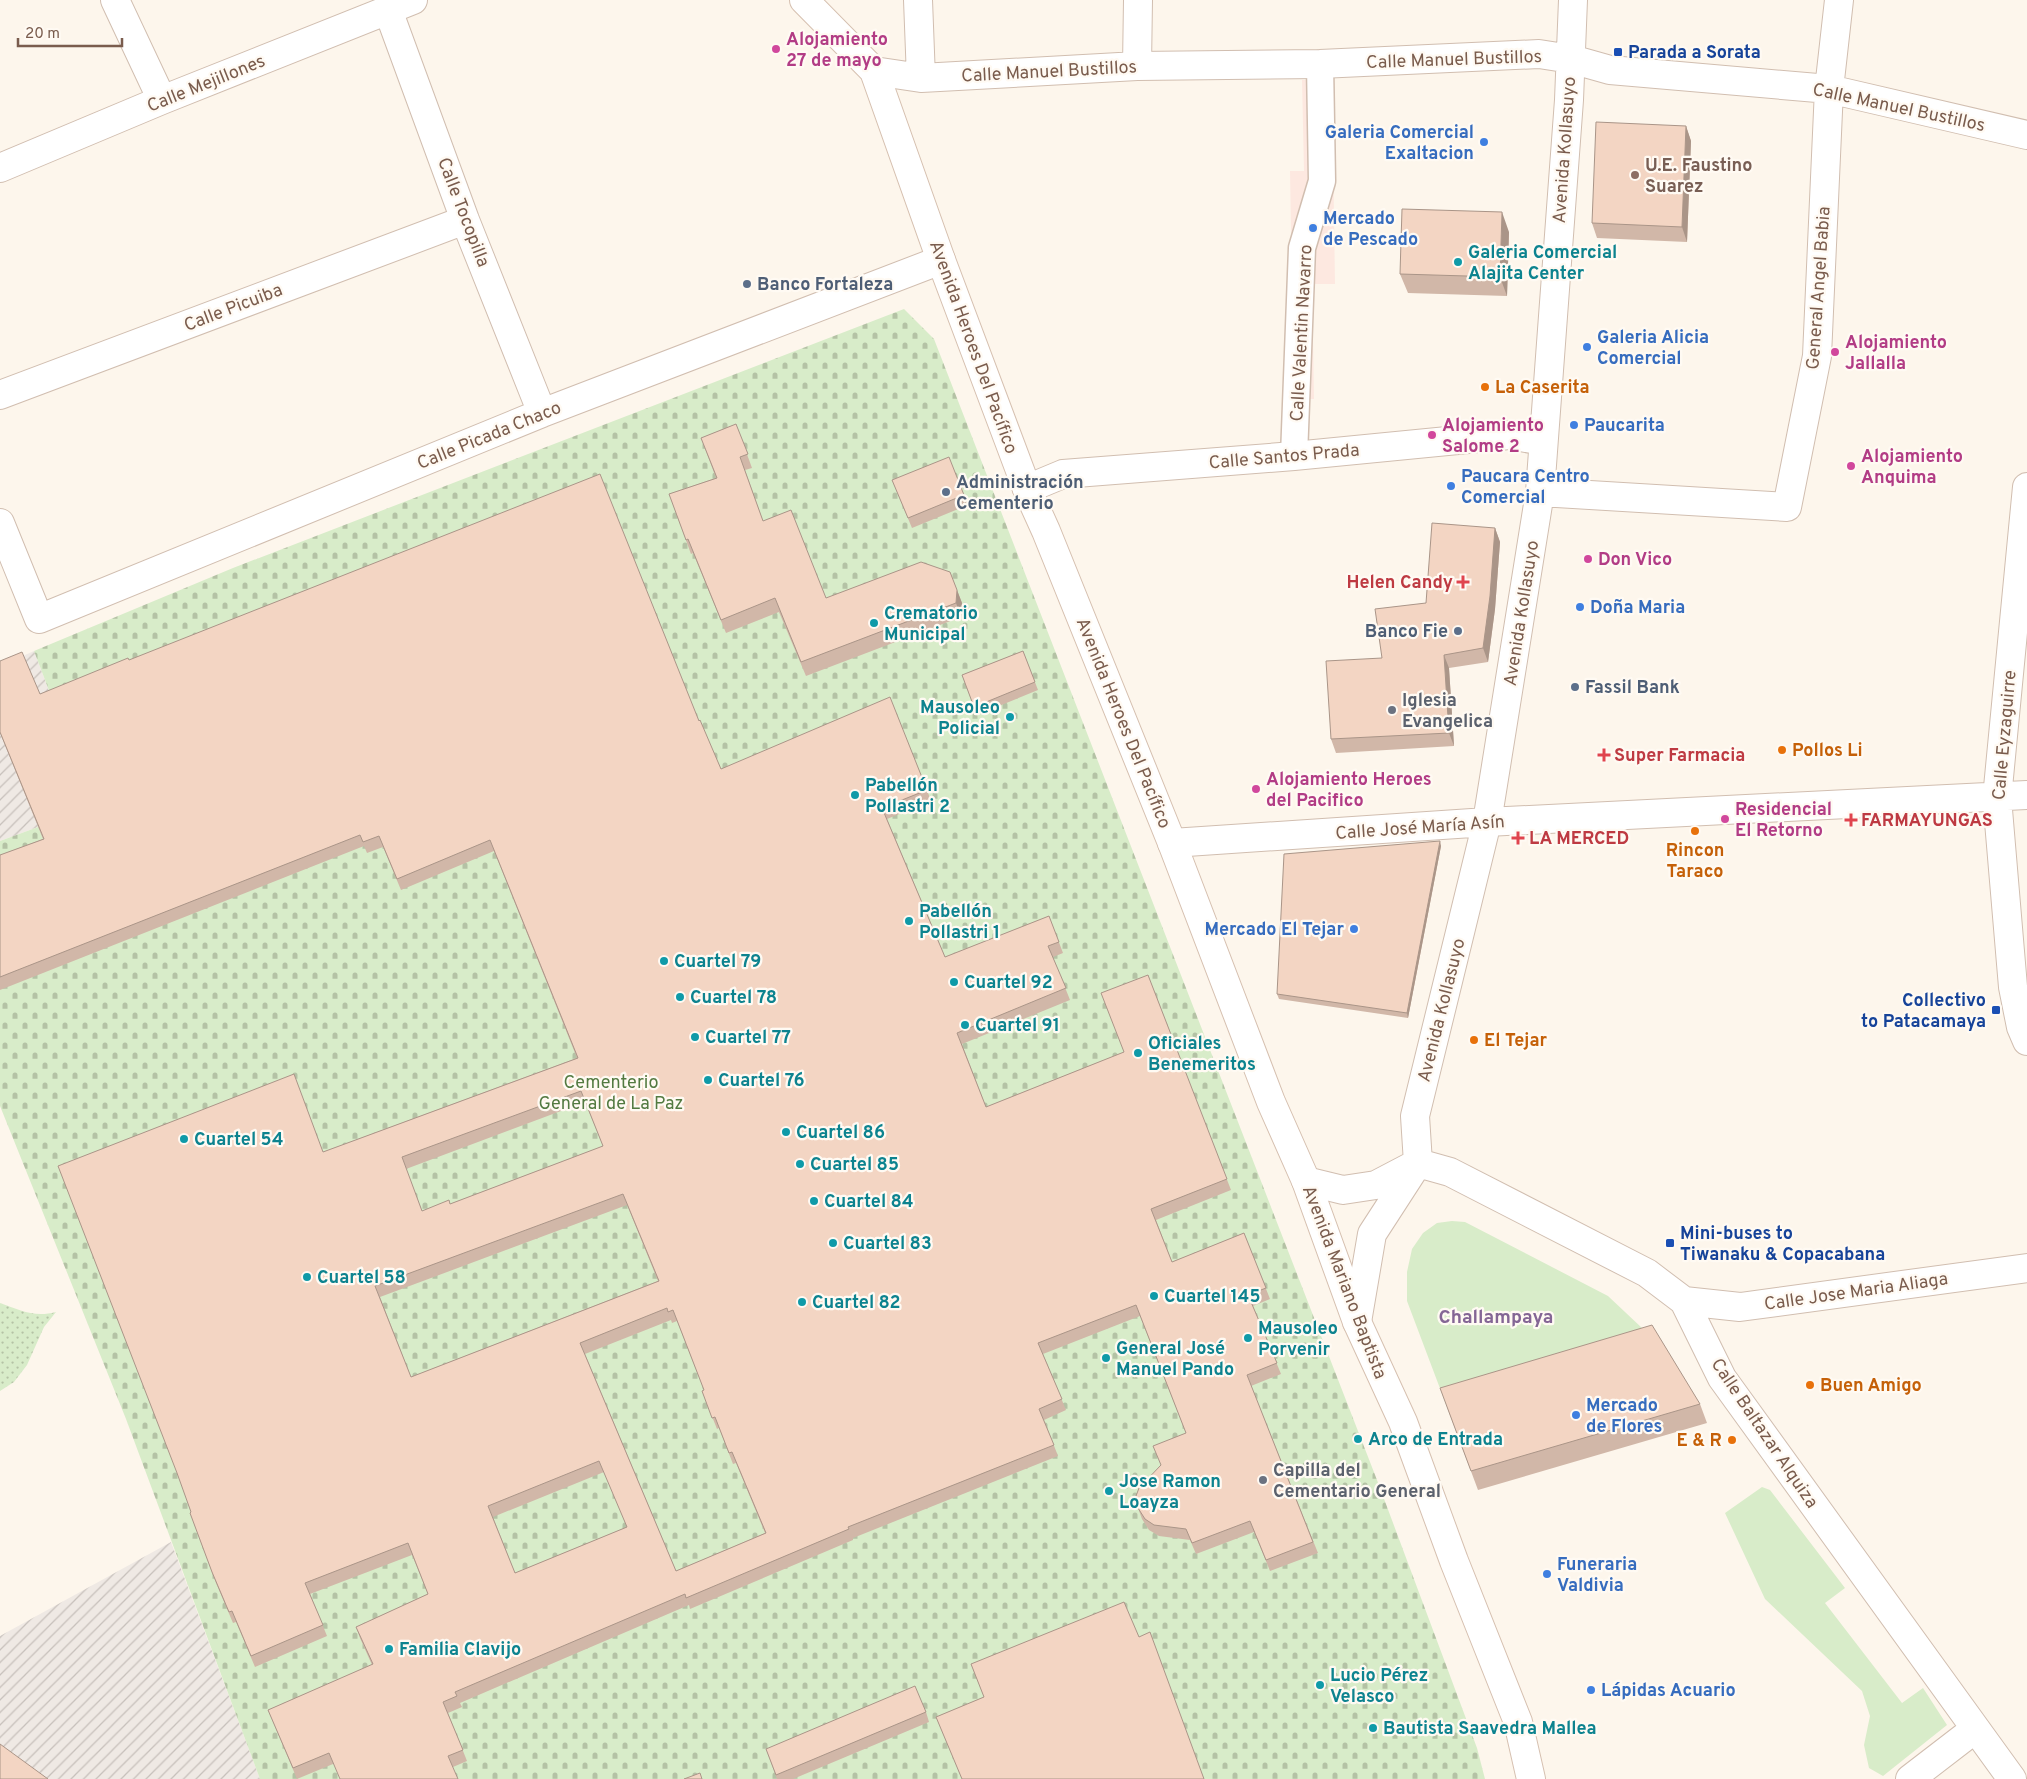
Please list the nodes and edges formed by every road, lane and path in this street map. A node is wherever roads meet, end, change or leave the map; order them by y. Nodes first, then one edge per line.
1 (115, 0) edge
2 (413, 0) edge
3 (804, 0) edge
4 (918, 0) edge
5 (1138, 0) edge
6 (1573, 0) edge
7 (1839, 0) edge
8 (388, 10) junction
9 (1571, 60) junction
10 (1309, 64) junction
11 (1137, 66) junction
12 (874, 71) junction
13 (921, 78) junction
14 (1829, 89) junction
15 (162, 100) junction
16 (2027, 135) edge
17 (0, 168) edge
18 (465, 220) junction
19 (941, 260) junction
20 (0, 395) edge
21 (542, 413) junction
22 (1543, 441) junction
23 (1294, 456) junction
24 (2027, 487) edge
25 (1027, 489) junction
26 (1540, 492) junction
27 (0, 523) edge
28 (2027, 795) edge
29 (1997, 798) junction
30 (1487, 822) junction
31 (1172, 843) junction
32 (2027, 1041) edge
33 (1418, 1163) junction
34 (1306, 1181) junction
35 (2027, 1268) edge
36 (1684, 1301) junction
37 (1357, 1322) junction
38 (1975, 1729) junction
39 (1531, 1779) edge
40 (1910, 1779) edge
41 (2012, 1779) edge

1 - 15 street
2 - 8 street, Calle Mejillones
3 - 12 street
4 - 13 street
5 - 11 street
6 - 9 street, Avenida Kollasuyo
7 - 14 street, General Angel Babia
8 - 15 street, Calle Mejillones
8 - 18 street, Calle Tocopilla
9 - 10 street, Calle Manuel Bustillos
9 - 14 street, Calle Manuel Bustillos
9 - 22 street, Avenida Kollasuyo
10 - 11 street, Calle Manuel Bustillos
10 - 23 street, Calle Valentin Navarro
11 - 13 street, Calle Manuel Bustillos
12 - 13 street, Calle Manuel Bustillos
12 - 19 street, Avenida Heroes Del Pacífico
14 - 16 street, Calle Manuel Bustillos
14 - 26 street, General Angel Babia
15 - 17 street, Calle Mejillones
18 - 20 street, Calle Picuiba
18 - 21 street, Calle Tocopilla
19 - 21 street, Calle Picada Chaco
19 - 25 street, Avenida Heroes Del Pacífico
21 - 27 street, Calle Picada Chaco
22 - 23 street, Calle Santos Prada
22 - 26 street, Avenida Kollasuyo
23 - 25 street, Calle Santos Prada
24 - 29 street, Calle Eyzaguirre
25 - 31 street, Avenida Heroes Del Pacífico
26 - 30 street, Avenida Kollasuyo
28 - 29 street, Calle José María Asín
29 - 30 street, Calle José María Asín
29 - 32 street, Calle Eyzaguirre
30 - 31 street, Calle José María Asín
30 - 33 street, Avenida Kollasuyo
31 - 34 street, Avenida Mariano Baptista
33 - 34 street
33 - 36 street, Calle Baltazar Alquiza
33 - 37 street
34 - 37 street, Avenida Mariano Baptista
35 - 36 street, Calle Jose Maria Aliaga
36 - 38 street, Calle Baltazar Alquiza
37 - 39 street, Avenida Mariano Baptista
38 - 40 street
38 - 41 street, Calle Baltazar Alquiza

